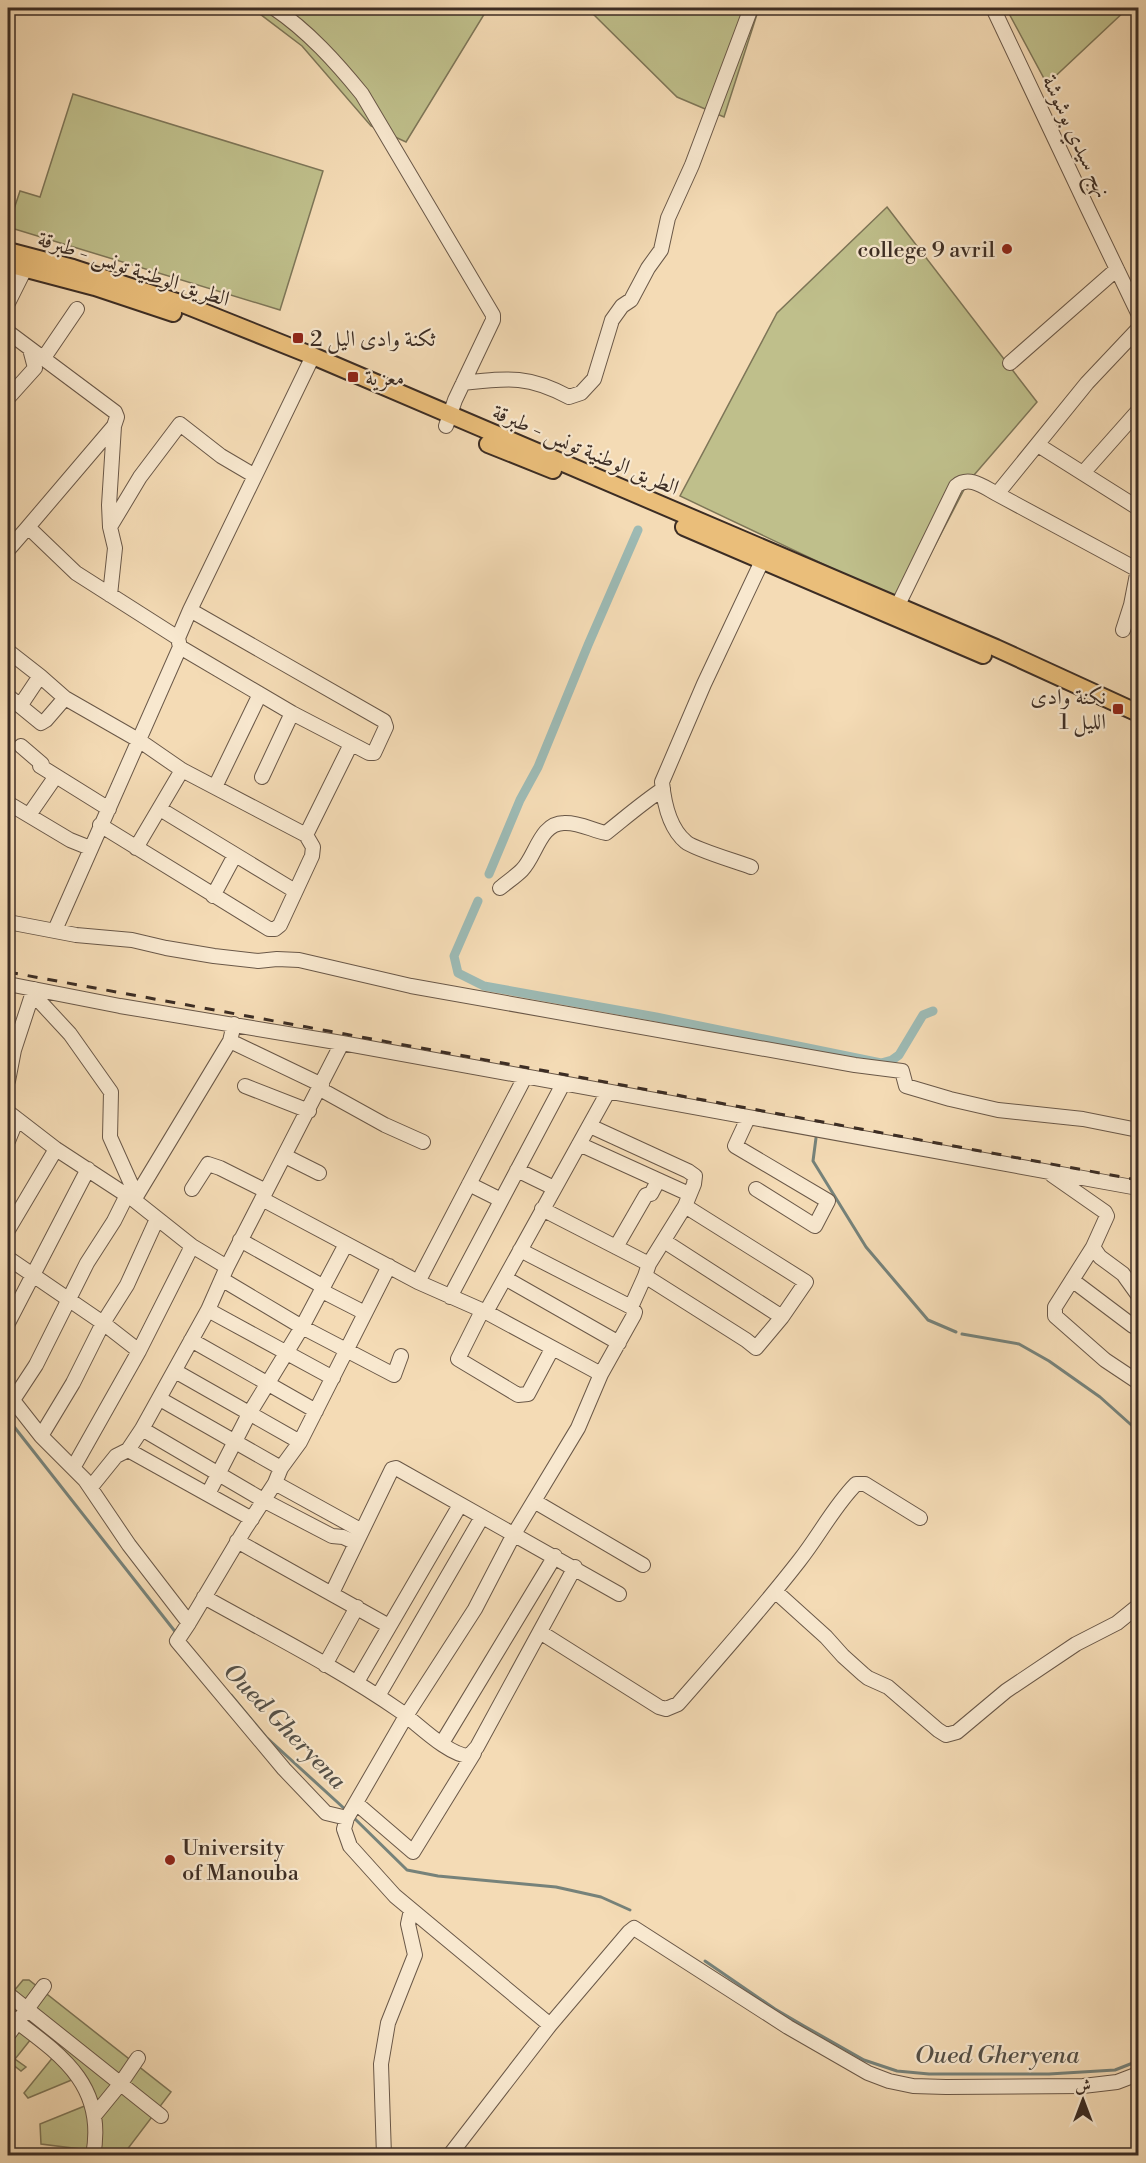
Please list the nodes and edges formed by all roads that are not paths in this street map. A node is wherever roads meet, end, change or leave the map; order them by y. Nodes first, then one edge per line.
1 (274, 8) edge
2 (751, 8) edge
3 (993, 8) edge
4 (8, 251) edge
5 (8, 264) edge
6 (25, 269) junction
7 (1116, 269) junction
8 (8, 303) edge
9 (77, 309) dead end
10 (1138, 313) edge
11 (1138, 328) edge
12 (8, 332) edge
13 (30, 349) junction
14 (43, 359) junction
15 (311, 361) junction
16 (1010, 363) dead end
17 (463, 383) junction
18 (8, 398) edge
19 (1138, 411) edge
20 (448, 421) junction
21 (114, 426) junction
22 (1038, 445) junction
23 (1083, 473) junction
24 (255, 476) junction
25 (997, 494) junction
26 (1138, 508) edge
27 (28, 527) junction
28 (110, 527) junction
29 (8, 550) edge
30 (762, 561) junction
31 (1138, 569) edge
32 (110, 595) junction
33 (897, 607) junction
34 (190, 610) junction
35 (928, 627) junction
36 (1123, 630) dead end
37 (179, 642) junction
38 (8, 651) edge
39 (40, 676) junction
40 (260, 694) junction
41 (65, 698) junction
42 (11, 700) edge
43 (292, 713) junction
44 (1138, 713) edge
45 (1138, 724) edge
46 (140, 741) junction
47 (351, 744) junction
48 (21, 746) dead end
49 (182, 770) junction
50 (56, 776) junction
51 (262, 777) dead end
52 (215, 787) junction
53 (663, 789) junction
54 (8, 803) edge
55 (109, 808) junction
56 (160, 809) junction
57 (29, 815) junction
58 (100, 825) junction
59 (306, 835) junction
60 (136, 848) junction
61 (90, 849) junction
62 (235, 855) junction
63 (751, 867) dead end
64 (500, 888) dead end
65 (295, 891) junction
66 (213, 896) junction
67 (8, 922) edge
68 (55, 930) junction
69 (8, 984) edge
70 (33, 991) junction
71 (234, 1024) junction
72 (230, 1041) junction
73 (342, 1043) junction
74 (525, 1077) junction
75 (8, 1081) edge
76 (563, 1084) junction
77 (245, 1086) dead end
78 (321, 1087) junction
79 (608, 1092) junction
80 (309, 1111) junction
81 (12, 1116) edge
82 (748, 1119) junction
83 (590, 1126) junction
84 (1138, 1130) edge
85 (8, 1141) edge
86 (423, 1142) dead end
87 (579, 1144) junction
88 (56, 1149) junction
89 (285, 1156) junction
90 (87, 1169) junction
91 (517, 1170) junction
92 (1045, 1171) junction
93 (319, 1173) dead end
94 (658, 1181) junction
95 (469, 1184) junction
96 (554, 1188) junction
97 (1138, 1188) edge
98 (192, 1189) dead end
99 (756, 1189) dead end
100 (264, 1195) junction
101 (132, 1197) junction
102 (501, 1200) junction
103 (687, 1200) junction
104 (542, 1209) junction
105 (157, 1219) junction
106 (8, 1230) edge
107 (240, 1240) junction
108 (664, 1241) junction
109 (346, 1244) junction
110 (192, 1246) junction
111 (616, 1247) junction
112 (1094, 1247) junction
113 (520, 1250) junction
114 (8, 1258) edge
115 (388, 1266) junction
116 (647, 1270) junction
117 (225, 1273) junction
118 (34, 1276) junction
119 (506, 1278) junction
120 (1072, 1280) junction
121 (418, 1282) junction
122 (323, 1289) junction
123 (1138, 1295) edge
124 (450, 1297) junction
125 (69, 1299) junction
126 (631, 1307) junction
127 (208, 1310) junction
128 (484, 1312) junction
129 (365, 1313) junction
130 (782, 1317) junction
131 (8, 1323) edge
132 (103, 1323) junction
133 (1133, 1326) dead end
134 (302, 1327) junction
135 (191, 1340) junction
136 (619, 1343) junction
137 (552, 1349) junction
138 (346, 1350) junction
139 (139, 1351) junction
140 (286, 1354) junction
141 (401, 1356) dead end
142 (175, 1371) junction
143 (601, 1374) junction
144 (333, 1378) junction
145 (1138, 1382) edge
146 (269, 1384) junction
147 (10, 1397) edge
148 (160, 1399) junction
149 (316, 1411) junction
150 (249, 1414) junction
151 (142, 1429) junction
152 (42, 1436) junction
153 (237, 1442) junction
154 (300, 1442) junction
155 (128, 1450) junction
156 (73, 1468) junction
157 (281, 1468) junction
158 (219, 1474) junction
159 (275, 1483) junction
160 (91, 1487) junction
161 (208, 1494) junction
162 (263, 1500) junction
163 (534, 1501) junction
164 (460, 1505) junction
165 (482, 1517) junction
166 (920, 1518) dead end
167 (252, 1519) junction
168 (514, 1534) junction
169 (360, 1537) junction
170 (237, 1541) junction
171 (555, 1556) junction
172 (642, 1565) dead end
173 (574, 1567) junction
174 (775, 1591) junction
175 (332, 1593) junction
176 (619, 1594) dead end
177 (204, 1597) junction
178 (1138, 1606) edge
179 (357, 1607) junction
180 (389, 1626) junction
181 (540, 1632) junction
182 (182, 1633) junction
183 (325, 1665) junction
184 (357, 1682) junction
185 (378, 1696) junction
186 (406, 1716) junction
187 (442, 1743) junction
188 (474, 1752) junction
189 (352, 1811) junction
190 (411, 1910) junction
191 (44, 1986) dead end
192 (8, 1994) edge
193 (27, 2010) junction
194 (12, 2019) edge
195 (550, 2025) junction
196 (8, 2035) edge
197 (138, 2058) dead end
198 (1138, 2074) edge
199 (121, 2083) junction
200 (94, 2116) junction
201 (161, 2116) dead end
202 (93, 2156) edge
203 (384, 2156) edge
204 (449, 2156) edge

1 - 17 street
2 - 17 street
3 - 7 street, نهج سيدي بوشوشة
4 - 15 main road, الطريق الوطنية تونس - طبرقة
5 - 6 main road, الطريق الوطنية تونس - طبرقة
6 - 8 street
6 - 15 main road, الطريق الوطنية تونس - طبرقة
7 - 10 street, نهج سيدي بوشوشة
7 - 16 street
9 - 14 street
11 - 22 street
12 - 13 street
13 - 14 street
13 - 18 street
14 - 21 street
15 - 20 main road, الطريق الوطنية تونس - طبرقة
15 - 24 street
17 - 20 street
19 - 23 street
20 - 30 main road, الطريق الوطنية تونس - طبرقة
20 - 33 main road, الطريق الوطنية تونس - طبرقة
21 - 27 street
21 - 28 street
22 - 23 street
22 - 25 street
23 - 26 street
24 - 28 street
24 - 34 street
25 - 31 street
25 - 33 street
27 - 29 street
27 - 32 street
28 - 32 street
30 - 35 main road, الطريق الوطنية تونس - طبرقة
30 - 53 street
31 - 36 street
32 - 37 street
33 - 35 main road, الطريق الوطنية تونس - طبرقة
34 - 37 street
34 - 47 street
35 - 44 main road, الطريق الوطنية تونس - طبرقة
35 - 45 main road, الطريق الوطنية تونس - طبرقة
37 - 40 street
37 - 46 street
38 - 39 street
39 - 41 street
39 - 42 street
40 - 43 street
40 - 52 street
41 - 42 street
41 - 46 street
43 - 47 street
43 - 51 street
46 - 49 street
46 - 55 street
47 - 59 street
48 - 50 street
49 - 52 street
49 - 56 street
50 - 55 street
50 - 57 street
52 - 59 street
53 - 63 street
53 - 64 street
54 - 57 street
55 - 58 street
56 - 60 street
56 - 62 street
57 - 61 street
58 - 60 street
58 - 61 street
59 - 65 street
60 - 66 street
61 - 68 street
62 - 65 street
62 - 66 street
65 - 66 street
67 - 68 street
68 - 84 street
69 - 70 street
70 - 71 street
70 - 75 street
70 - 101 street
71 - 72 street
71 - 73 street
72 - 78 street
72 - 101 street
73 - 74 street
73 - 78 street
74 - 76 street
74 - 95 street
76 - 79 street
76 - 91 street
77 - 80 street
78 - 80 street
78 - 86 street
79 - 82 street
79 - 83 street
80 - 89 street
81 - 85 street
81 - 88 street
82 - 92 street
82 - 99 street
83 - 87 street
83 - 103 street
87 - 94 street
87 - 96 street
88 - 90 street
88 - 106 street
89 - 93 street
89 - 100 street
90 - 101 street
90 - 118 street
91 - 96 street
91 - 102 street
92 - 97 street
92 - 112 street
94 - 103 street
94 - 111 street
95 - 102 street
95 - 121 street
96 - 104 street
98 - 100 street
100 - 107 street
100 - 109 street
101 - 105 street
101 - 125 street
102 - 124 street
103 - 108 street
103 - 130 street
104 - 111 street
104 - 113 street
105 - 110 street
105 - 132 street
107 - 117 street
107 - 122 street
108 - 116 street
108 - 130 street
109 - 115 street
109 - 122 street
110 - 117 street
110 - 139 street
111 - 116 street
112 - 120 street
112 - 123 street
113 - 119 street
113 - 126 street
114 - 118 street
115 - 121 street
115 - 129 street
116 - 126 street
116 - 130 street
117 - 127 street
117 - 134 street
118 - 125 street
118 - 131 street
119 - 128 street
119 - 136 street
120 - 133 street
120 - 145 street
121 - 124 street
122 - 129 street
122 - 134 street
124 - 128 street
125 - 132 street
125 - 147 street
126 - 136 street
127 - 135 street
127 - 140 street
128 - 137 street
128 - 137 street
129 - 138 street
132 - 139 street
132 - 152 street
134 - 138 street
134 - 140 street
135 - 142 street
135 - 146 street
136 - 143 street
137 - 143 street
138 - 141 street
138 - 144 street
139 - 156 street
140 - 144 street
140 - 146 street
142 - 148 street
142 - 150 street
143 - 163 street
144 - 149 street
146 - 149 street
146 - 150 street
147 - 152 street
148 - 151 street
148 - 153 street
149 - 154 street
150 - 153 street
150 - 154 street
151 - 155 street
151 - 158 street
152 - 156 street
153 - 157 street
153 - 158 street
154 - 157 street
155 - 160 street
155 - 161 street
156 - 160 street
157 - 159 street
158 - 161 street
158 - 162 street
159 - 162 street
159 - 169 street
160 - 182 street
161 - 167 street
162 - 167 street
162 - 169 street
163 - 168 street
163 - 172 street
164 - 165 street
164 - 169 street
164 - 180 street
165 - 168 street
165 - 185 street
166 - 174 street
167 - 170 street
168 - 171 street
168 - 186 street
169 - 175 street
170 - 175 street
170 - 177 street
171 - 173 street
171 - 187 street
173 - 176 street
173 - 181 street
174 - 178 street
174 - 181 street
175 - 179 street
177 - 182 street
177 - 183 street
179 - 180 street
179 - 183 street
180 - 184 street
181 - 188 street
182 - 189 street
183 - 184 street
184 - 185 street
185 - 186 street
186 - 187 street
186 - 189 street
187 - 188 street
188 - 189 street
189 - 190 street
190 - 195 street
190 - 203 street
191 - 193 street
192 - 193 street
193 - 194 street
193 - 199 street
194 - 196 street
194 - 200 street
195 - 198 street
195 - 204 street
197 - 199 street
199 - 200 street
199 - 201 street
200 - 202 street

